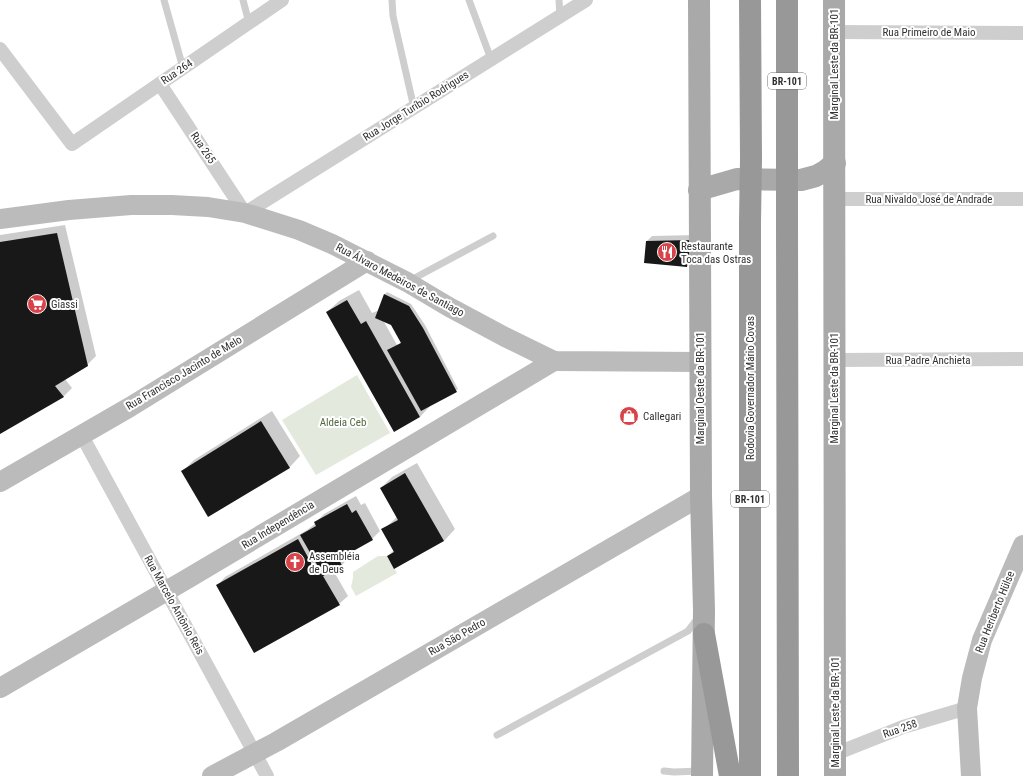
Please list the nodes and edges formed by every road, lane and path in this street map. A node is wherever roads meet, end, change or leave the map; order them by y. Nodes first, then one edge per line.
1 (164, 0) edge
2 (243, 0) edge
3 (282, 0) edge
4 (392, 0) edge
5 (469, 0) edge
6 (559, 0) edge
7 (586, 0) edge
8 (699, 0) edge
9 (750, 0) edge
10 (787, 0) edge
11 (834, 0) edge
12 (560, 16) junction
13 (249, 23) junction
14 (834, 32) junction
15 (1023, 33) edge
16 (0, 49) edge
17 (491, 59) junction
18 (183, 68) junction
19 (160, 84) junction
20 (414, 108) junction
21 (699, 155) junction
22 (835, 163) junction
23 (737, 178) junction
24 (801, 180) junction
25 (699, 190) junction
26 (1023, 199) edge
27 (834, 204) junction
28 (246, 213) junction
29 (0, 219) edge
30 (493, 236) dead end
31 (367, 261) junction
32 (407, 282) junction
33 (1023, 359) edge
34 (834, 360) junction
35 (554, 361) junction
36 (700, 362) junction
37 (81, 434) junction
38 (0, 482) edge
39 (701, 496) junction
40 (1023, 546) edge
41 (166, 590) junction
42 (704, 610) junction
43 (704, 634) junction
44 (0, 688) edge
45 (966, 708) junction
46 (497, 734) dead end
47 (255, 753) junction
48 (835, 754) junction
49 (664, 771) dead end
50 (702, 773) edge
51 (212, 776) edge
52 (267, 776) edge
53 (730, 776) edge
54 (750, 776) edge
55 (788, 776) edge
56 (835, 776) edge
57 (971, 776) edge

1 - 18 lane
2 - 13 lane
3 - 13 street, Rua 264
4 - 20 lane
5 - 17 lane
6 - 12 lane
7 - 12 street, Rua Jorge Turíbio Rodrigues
8 - 21 main road, Marginal Oeste da BR-101
9 - 54 highway, Rodovia Governador Mário Covas / BR-101, bridge
10 - 55 highway, BR-101, bridge
11 - 14 main road, Marginal Leste da BR-101
12 - 17 street, Rua Jorge Turíbio Rodrigues
13 - 18 street, Rua 264
14 - 15 street, Rua Primeiro de Maio
14 - 22 main road, Marginal Leste da BR-101
16 - 19 street, Rua 264
17 - 20 street, Rua Jorge Turíbio Rodrigues
18 - 19 street, Rua 264
19 - 28 street, Rua 265
20 - 28 street, Rua Jorge Turíbio Rodrigues
21 - 23 main road
21 - 25 main road, Marginal Oeste da BR-101
22 - 24 main road
22 - 27 main road, Marginal Leste da BR-101
23 - 24 main road
23 - 25 main road
24 - 27 main road
25 - 36 main road, Marginal Oeste da BR-101
26 - 27 street, Rua Nivaldo José de Andrade
27 - 34 main road, Marginal Leste da BR-101
28 - 29 main road, Rua Álvaro Medeiros de Santiago
28 - 31 main road, Rua Álvaro Medeiros de Santiago
30 - 32 lane
31 - 32 main road, Rua Álvaro Medeiros de Santiago
31 - 37 main road, Rua Francisco Jacinto de Melo
32 - 35 main road, Rua Álvaro Medeiros de Santiago
33 - 34 street, Rua Padre Anchieta
34 - 48 main road, Marginal Leste da BR-101
35 - 36 main road, Rua Álvaro Medeiros de Santiago
35 - 41 main road, Rua Independência
36 - 39 main road, Marginal Oeste da BR-101
37 - 38 main road, Rua Francisco Jacinto de Melo
37 - 41 street, Rua Marcelo Antônio Reis
39 - 42 main road, Marginal Oeste da BR-101
39 - 47 main road, Rua São Pedro
40 - 45 main road, Rua Heriberto Hülse
41 - 44 main road, Rua Independência
41 - 47 street, Rua Marcelo Antônio Reis
42 - 43 main road, Marginal Oeste da BR-101
42 - 46 lane
43 - 50 main road, Marginal Oeste da BR-101
43 - 53 highway
45 - 48 street, Rua 258
45 - 57 main road, Rua Heriberto Hülse
47 - 51 main road, Rua São Pedro
47 - 52 street, Rua Marcelo Antônio Reis
48 - 56 main road, Marginal Leste da BR-101
49 - 50 lane

